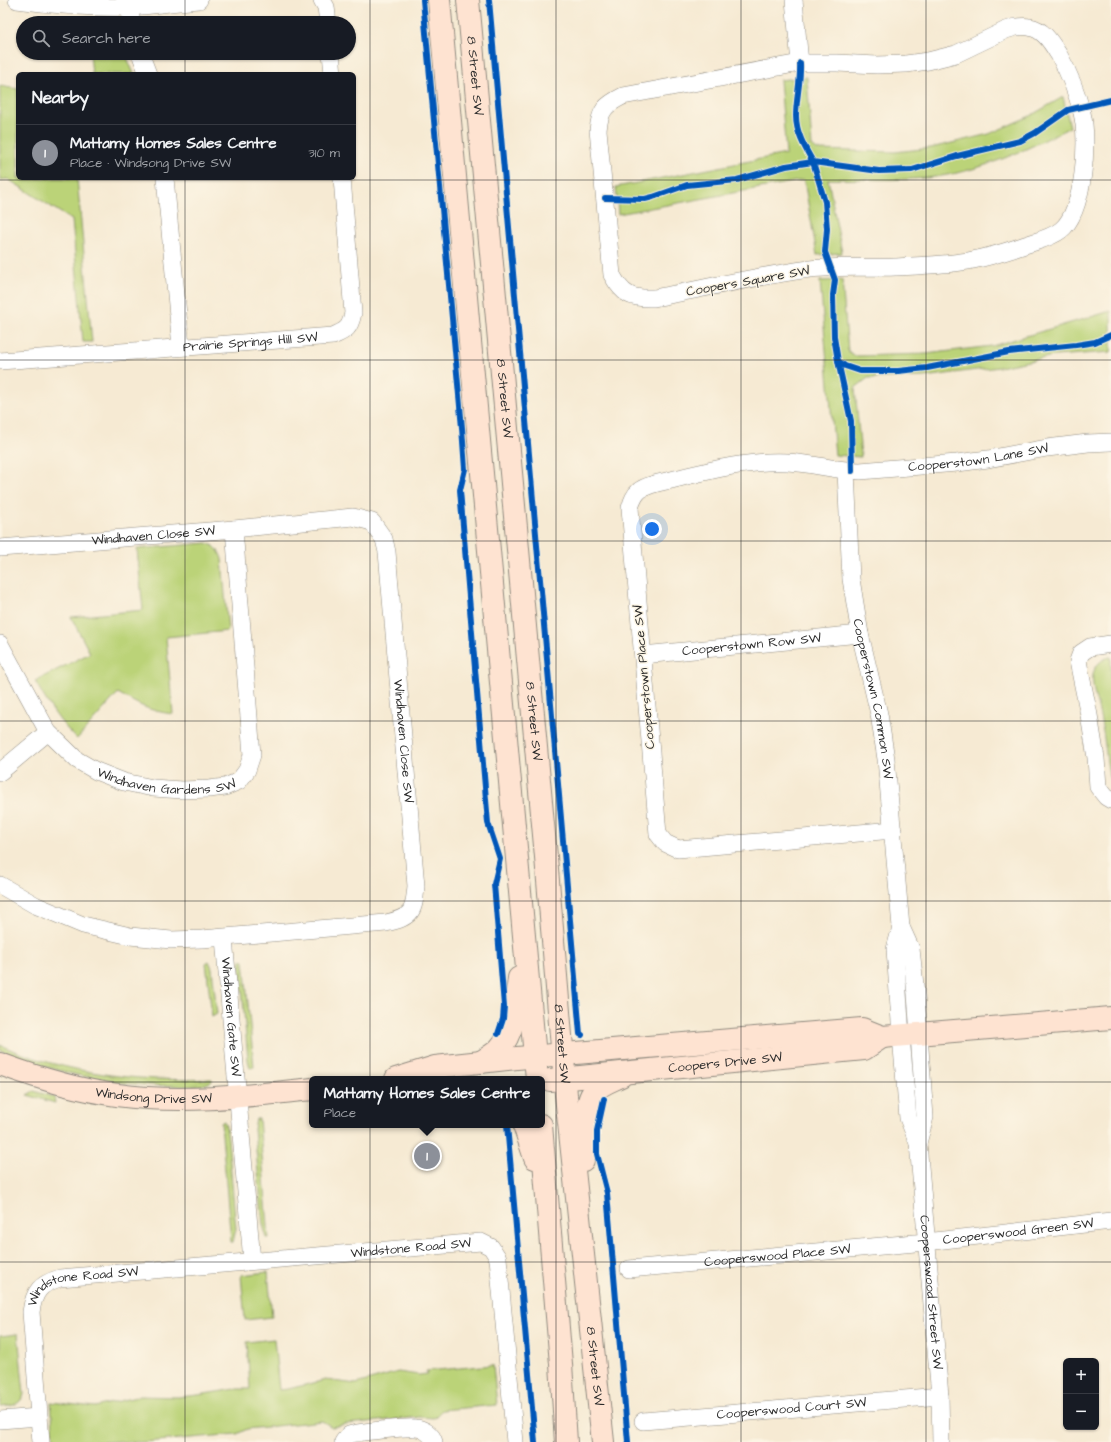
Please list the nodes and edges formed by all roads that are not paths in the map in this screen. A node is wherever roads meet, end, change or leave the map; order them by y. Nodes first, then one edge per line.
1 (17, 0) edge
2 (199, 0) edge
3 (322, 0) edge
4 (439, 0) edge
5 (468, 0) edge
6 (794, 0) edge
7 (130, 10) edge
8 (327, 16) edge
9 (143, 60) edge
10 (332, 60) edge
11 (800, 64) junction
12 (147, 72) edge
13 (333, 72) edge
14 (165, 180) edge
15 (342, 180) edge
16 (181, 347) junction
17 (0, 361) edge
18 (1111, 442) edge
19 (846, 471) junction
20 (234, 529) junction
21 (0, 548) edge
22 (860, 634) junction
23 (0, 644) edge
24 (1111, 644) edge
25 (643, 655) junction
26 (48, 732) junction
27 (0, 772) edge
28 (1111, 800) edge
29 (893, 830) junction
30 (0, 885) edge
31 (524, 937) junction
32 (224, 938) junction
33 (1111, 1018) edge
34 (900, 1036) junction
35 (563, 1054) junction
36 (535, 1057) junction
37 (481, 1062) junction
38 (0, 1064) edge
39 (629, 1072) junction
40 (406, 1076) edge
41 (537, 1076) edge
42 (565, 1079) junction
43 (545, 1080) edge
44 (309, 1089) edge
45 (238, 1096) junction
46 (525, 1128) edge
47 (541, 1128) edge
48 (548, 1200) junction
49 (1111, 1221) edge
50 (582, 1237) junction
51 (926, 1242) junction
52 (252, 1261) junction
53 (629, 1269) dead end
54 (561, 1364) junction
55 (940, 1396) junction
56 (39, 1416) junction
57 (0, 1420) edge
58 (643, 1421) dead end
59 (41, 1442) edge
60 (342, 1442) edge
61 (434, 1442) edge
62 (515, 1442) edge
63 (566, 1442) edge
64 (578, 1442) edge
65 (603, 1442) edge
66 (941, 1442) edge

1 - 7 street
2 - 7 street
3 - 8 street
4 - 31 main road
5 - 35 main road, 8 Street SW
6 - 11 street
9 - 12 street
10 - 13 street
11 - 11 street, Coopers Square SW
14 - 16 street
15 - 16 street, Prairie Springs Hill SW
16 - 17 street, Prairie Springs Hill SW
18 - 19 street, Cooperstown Lane SW
19 - 22 street, Cooperstown Common SW
19 - 25 street, Cooperstown Place SW
20 - 21 street, Windhaven Close SW
20 - 26 street, Windhaven Gardens SW
20 - 32 street, Windhaven Close SW
22 - 25 street, Cooperstown Row SW
22 - 29 street, Cooperstown Common SW
23 - 26 street, Windhaven Gardens SW
24 - 28 street
25 - 29 street, Cooperstown Place SW
26 - 27 street
29 - 34 street, Cooperstown Common SW
30 - 32 street, Windhaven Close SW
31 - 36 main road
31 - 37 main road
32 - 45 street, Windhaven Gate SW
33 - 34 main road, Coopers Drive SW
34 - 35 main road, Coopers Drive SW
34 - 39 main road, Coopers Drive SW
34 - 51 street, Cooperswood Street SW
35 - 36 main road, Coopers Drive SW
35 - 42 main road, 8 Street SW
36 - 37 main road
36 - 41 main road
37 - 40 main road
38 - 45 main road, Windsong Drive SW
39 - 42 main road, Coopers Drive SW
39 - 50 main road
42 - 43 main road, Coopers Drive SW
42 - 50 main road, 8 Street SW
44 - 45 main road, Windsong Drive SW
45 - 52 street
46 - 48 main road
47 - 48 main road
48 - 54 main road
49 - 51 street, Cooperswood Green SW
50 - 65 main road, 8 Street SW
51 - 53 street, Cooperswood Place SW
51 - 55 street, Cooperswood Street SW
52 - 56 street, Windstone Road SW
52 - 62 street, Windstone Road SW
54 - 63 main road
54 - 64 main road
55 - 58 street, Cooperswood Court SW
55 - 66 street, Cooperswood Street SW
56 - 57 street
56 - 59 street, Windstone Road SW
60 - 61 street

